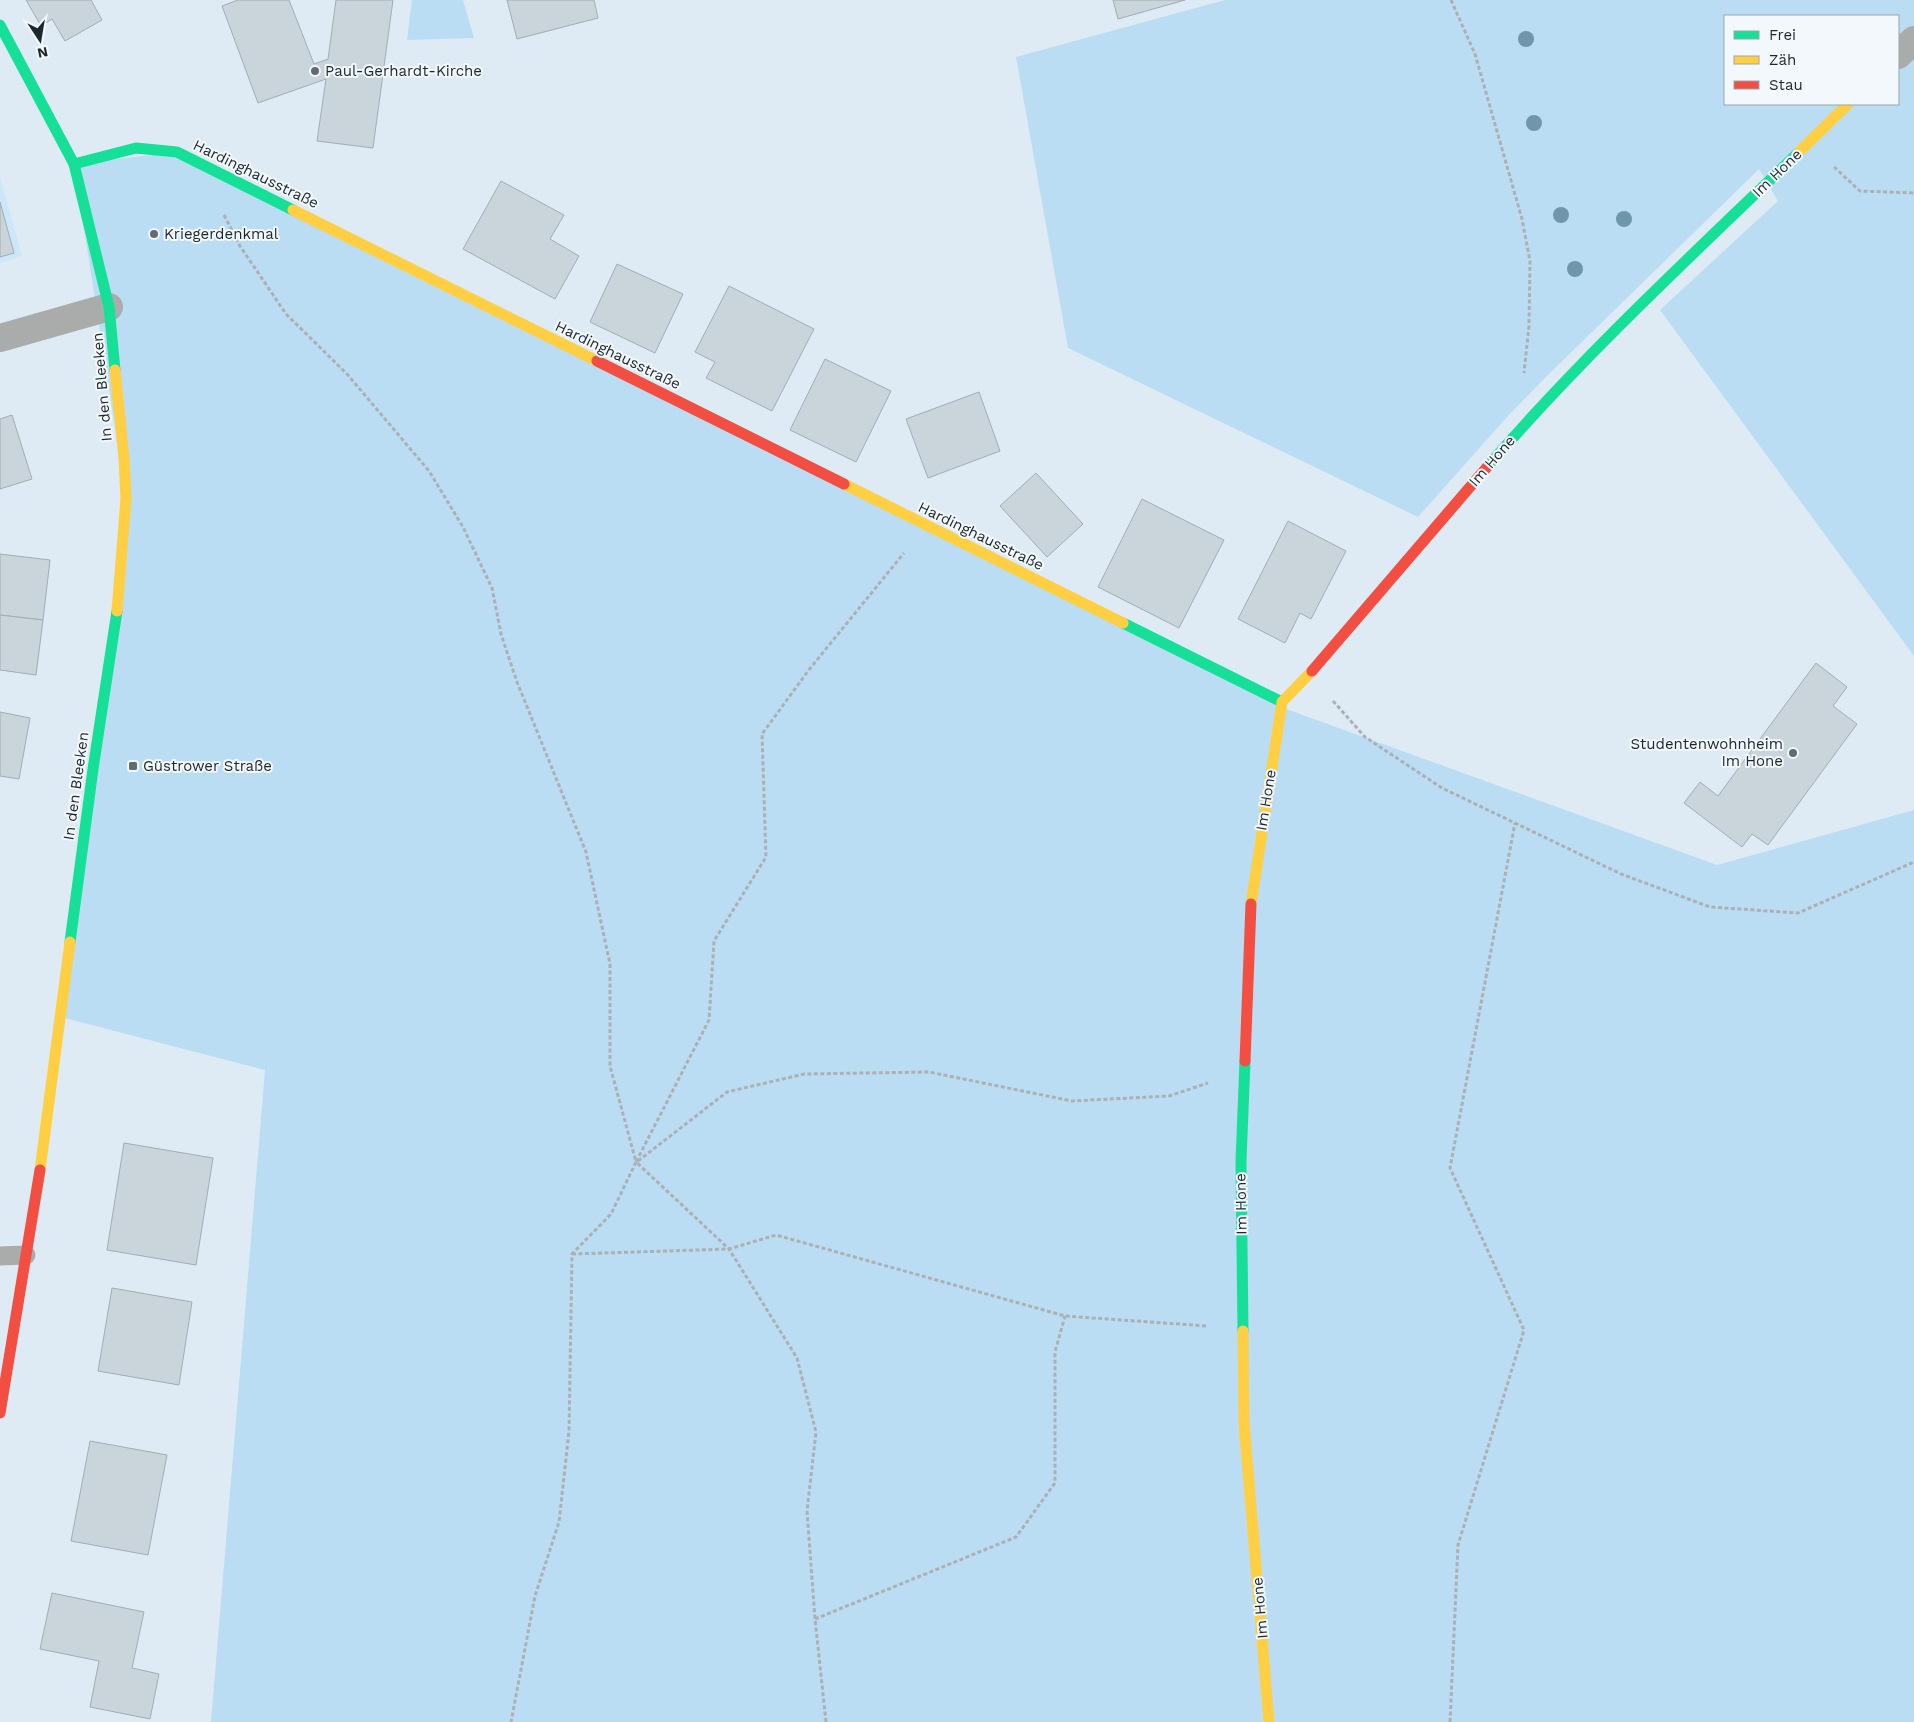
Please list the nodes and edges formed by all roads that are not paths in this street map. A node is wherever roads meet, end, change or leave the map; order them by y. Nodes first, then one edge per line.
1 (0, 24) edge
2 (1914, 40) edge
3 (1899, 54) edge
4 (1847, 105) edge
5 (74, 164) junction
6 (109, 307) junction
7 (0, 338) edge
8 (1282, 702) junction
9 (26, 1255) junction
10 (0, 1256) edge
11 (0, 1413) edge
12 (1269, 1722) edge

1 - 5 street
2 - 3 street
4 - 8 street, Im Hone
5 - 6 street, In den Bleeken
5 - 8 street, Hardinghausstraße
6 - 7 street
6 - 9 street, In den Bleeken
8 - 12 street, Im Hone
9 - 10 lane
9 - 11 street, In den Bleeken

